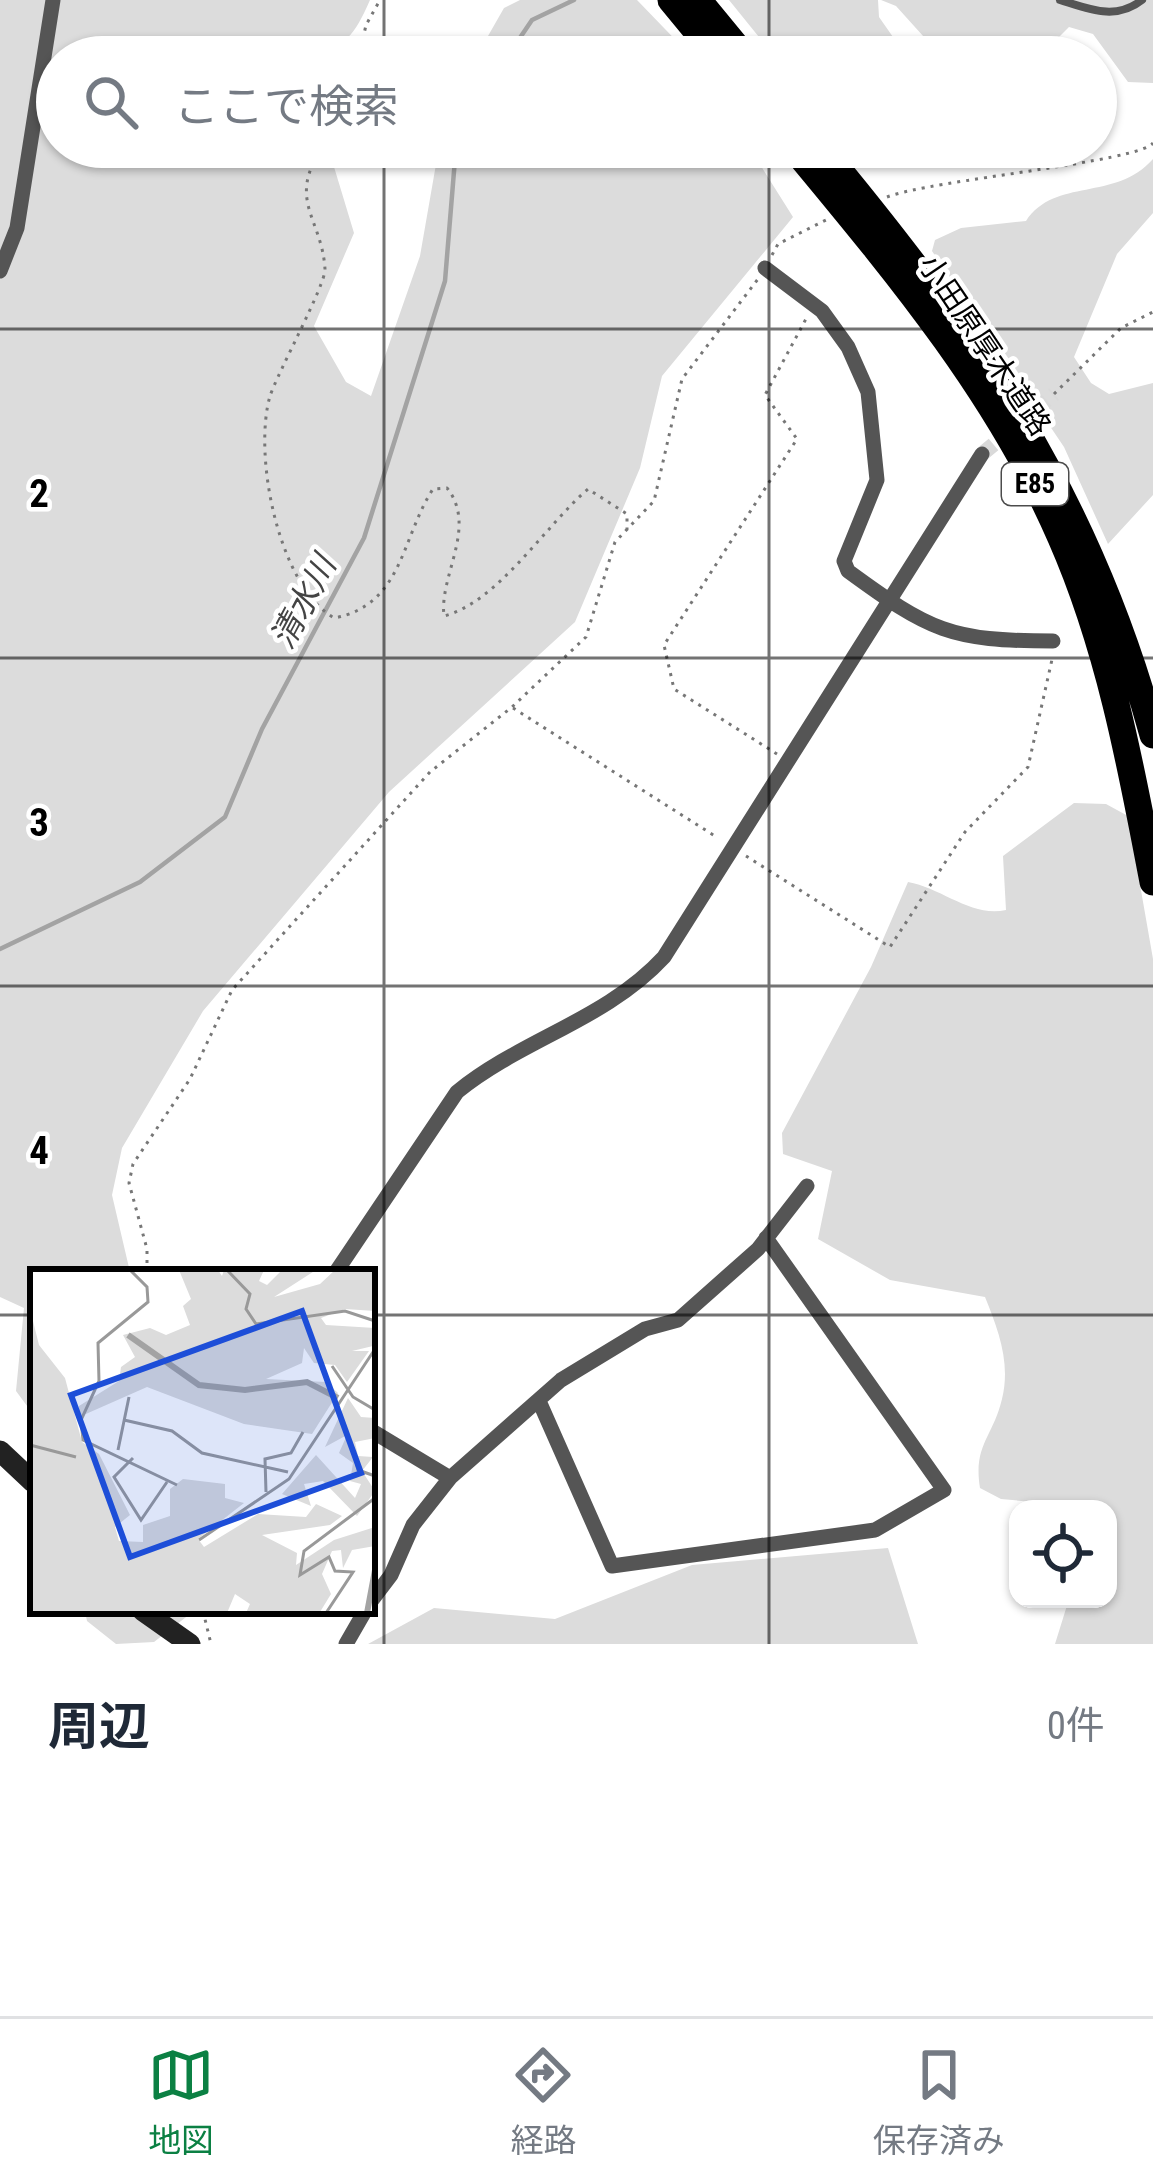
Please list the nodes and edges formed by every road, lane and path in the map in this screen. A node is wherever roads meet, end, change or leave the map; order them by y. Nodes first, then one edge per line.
1 (53, 0) edge
2 (380, 0) edge
3 (671, 0) edge
4 (698, 0) edge
5 (1060, 0) edge
6 (1142, 0) edge
7 (47, 36) edge
8 (364, 36) edge
9 (701, 36) edge
10 (728, 36) edge
11 (36, 108) edge
12 (1153, 143) edge
13 (1117, 157) edge
14 (313, 168) edge
15 (810, 168) edge
16 (837, 168) edge
17 (1026, 168) edge
18 (901, 191) dead end
19 (822, 222) dead end
20 (765, 268) junction
21 (0, 271) edge
22 (814, 305) junction
23 (1153, 312) edge
24 (1054, 394) tunnel mouth
25 (982, 454) tunnel mouth
26 (627, 535) junction
27 (889, 601) junction
28 (1053, 641) joint
29 (512, 707) junction
30 (1153, 735) edge
31 (789, 761) junction
32 (733, 848) junction
33 (1153, 882) edge
34 (807, 1186) dead end
35 (766, 1238) junction
36 (147, 1269) edge
37 (338, 1269) edge
38 (539, 1401) junction
39 (375, 1432) edge
40 (0, 1451) edge
41 (451, 1478) junction
42 (30, 1479) edge
43 (375, 1596) edge
44 (146, 1614) edge
45 (204, 1614) edge
46 (363, 1614) edge
47 (190, 1644) edge
48 (211, 1644) edge
49 (346, 1644) edge

1 - 7 street
2 - 8 path
3 - 9 highway
4 - 10 highway
5 - 6 lane
11 - 21 street
12 - 13 path
14 - 26 path
15 - 33 highway, 小田原厚木道路 / E85
16 - 30 highway, 小田原厚木道路 / E85
17 - 18 path
19 - 20 path
20 - 22 street
20 - 26 path
22 - 27 street
22 - 31 path
23 - 24 path
25 - 27 street
26 - 29 path
27 - 28 street
27 - 31 street
28 - 32 path
29 - 32 path
29 - 36 path
31 - 32 street
32 - 37 street
34 - 35 street
35 - 38 street
35 - 38 street
38 - 41 street
39 - 41 street
40 - 42 street
41 - 43 street
44 - 47 street
45 - 48 path
46 - 49 street

